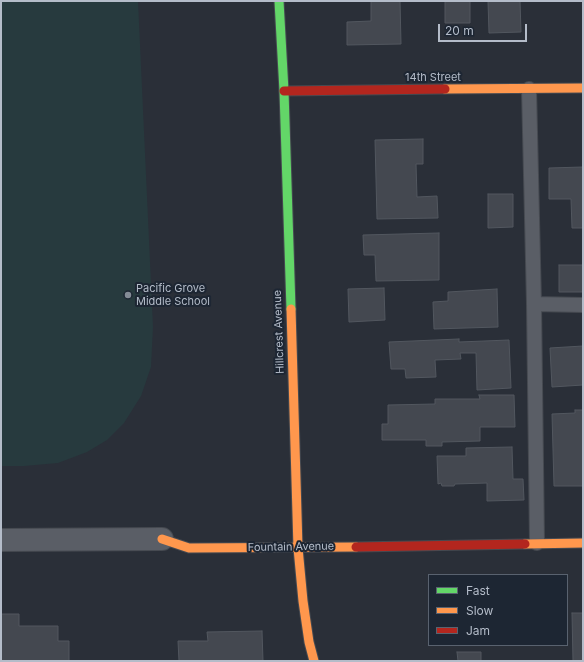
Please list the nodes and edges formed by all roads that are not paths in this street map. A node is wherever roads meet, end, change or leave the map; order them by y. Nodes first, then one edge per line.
1 (279, 1) edge
2 (583, 88) edge
3 (529, 89) junction
4 (284, 91) junction
5 (534, 304) junction
6 (583, 305) edge
7 (162, 539) joint
8 (1, 540) edge
9 (537, 543) junction
10 (583, 543) edge
11 (298, 548) junction
12 (314, 661) edge

1 - 4 street, Hillcrest Avenue
2 - 3 street, 14th Street
3 - 4 street, 14th Street
3 - 5 lane
4 - 11 street, Hillcrest Avenue
5 - 6 lane
5 - 9 lane
7 - 8 street, Fountain Avenue
7 - 11 street, Fountain Avenue
9 - 10 street, Fountain Avenue
9 - 11 street, Fountain Avenue
11 - 12 street, Hillcrest Avenue

